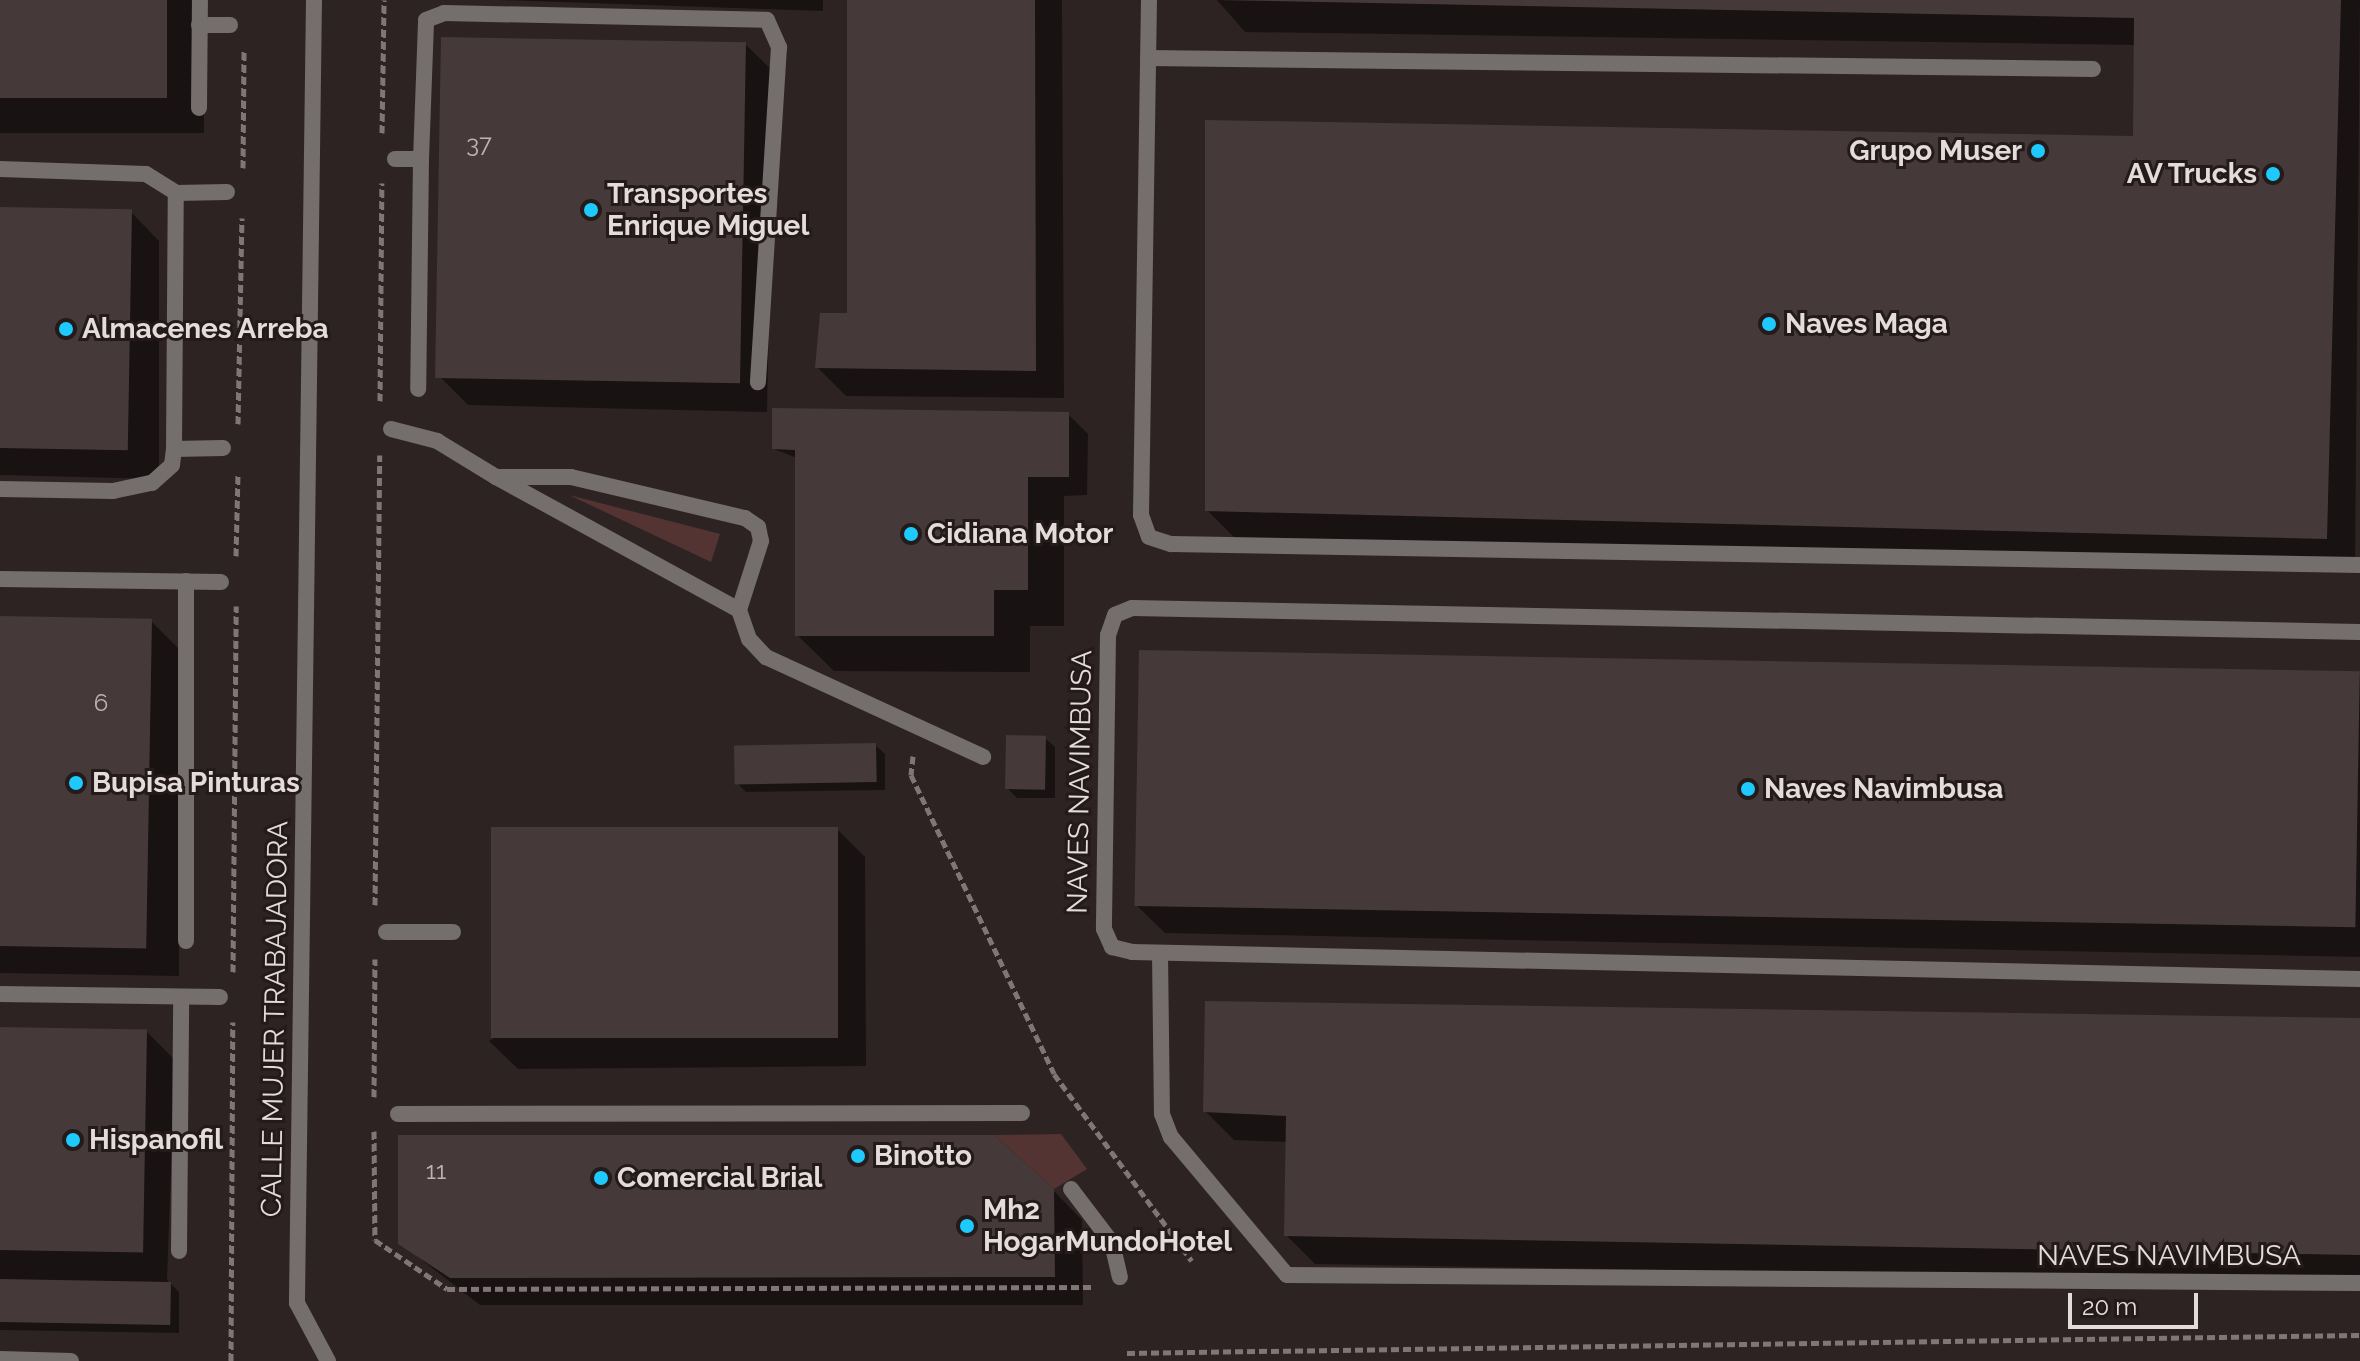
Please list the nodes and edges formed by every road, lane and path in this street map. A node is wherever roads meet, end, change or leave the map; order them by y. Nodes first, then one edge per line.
1 (200, 0) edge
2 (314, 0) edge
3 (384, 0) edge
4 (1149, 0) edge
5 (199, 25) junction
6 (230, 25) dead end
7 (244, 41) dead end
8 (1148, 58) junction
9 (2093, 69) dead end
10 (199, 108) dead end
11 (382, 143) dead end
12 (395, 159) dead end
13 (421, 159) junction
14 (0, 169) edge
15 (382, 174) dead end
16 (243, 177) dead end
17 (227, 192) dead end
18 (176, 193) junction
19 (242, 207) dead end
20 (758, 382) dead end
21 (418, 389) dead end
22 (380, 412) dead end
23 (391, 429) dead end
24 (238, 433) dead end
25 (380, 444) dead end
26 (223, 448) dead end
27 (174, 449) junction
28 (238, 463) dead end
29 (496, 477) junction
30 (0, 489) edge
31 (2360, 565) edge
32 (236, 567) dead end
33 (0, 579) edge
34 (186, 581) junction
35 (221, 582) dead end
36 (236, 598) dead end
37 (739, 610) junction
38 (2360, 632) edge
39 (922, 730) junction
40 (983, 757) dead end
41 (375, 916) dead end
42 (386, 932) dead end
43 (453, 932) dead end
44 (186, 941) dead end
45 (375, 947) dead end
46 (1160, 953) junction
47 (2360, 979) edge
48 (233, 981) dead end
49 (0, 994) edge
50 (181, 997) junction
51 (220, 997) dead end
52 (233, 1013) dead end
53 (1022, 1113) dead end
54 (398, 1114) dead end
55 (1071, 1189) dead end
56 (179, 1251) dead end
57 (1192, 1261) dead end
58 (1120, 1277) dead end
59 (2360, 1283) edge
60 (1106, 1287) dead end
61 (2360, 1335) edge
62 (1127, 1353) dead end
63 (0, 1359) edge
64 (327, 1360) edge
65 (71, 1361) edge
66 (231, 1361) edge

1 - 5 street
2 - 64 street, CALLE MUJER TRABAJADORA
3 - 11 path
4 - 8 street
5 - 6 street
5 - 10 street
7 - 16 path
8 - 9 street
8 - 31 street
12 - 13 street
13 - 20 street
13 - 21 street
14 - 18 street
15 - 22 path
17 - 18 street
18 - 27 street
19 - 24 path
23 - 29 street
25 - 41 path
26 - 27 street
27 - 30 street
28 - 32 path
29 - 37 street
29 - 37 street
33 - 34 street
34 - 35 street
34 - 44 street
36 - 48 path
37 - 39 street
38 - 46 street, NAVES NAVIMBUSA
39 - 40 street
39 - 57 path
42 - 43 street
45 - 60 path
46 - 47 street, NAVES NAVIMBUSA
46 - 59 street, NAVES NAVIMBUSA
49 - 50 street
50 - 51 street
50 - 56 street
52 - 66 path
53 - 54 street
55 - 58 street
61 - 62 path
63 - 65 street

